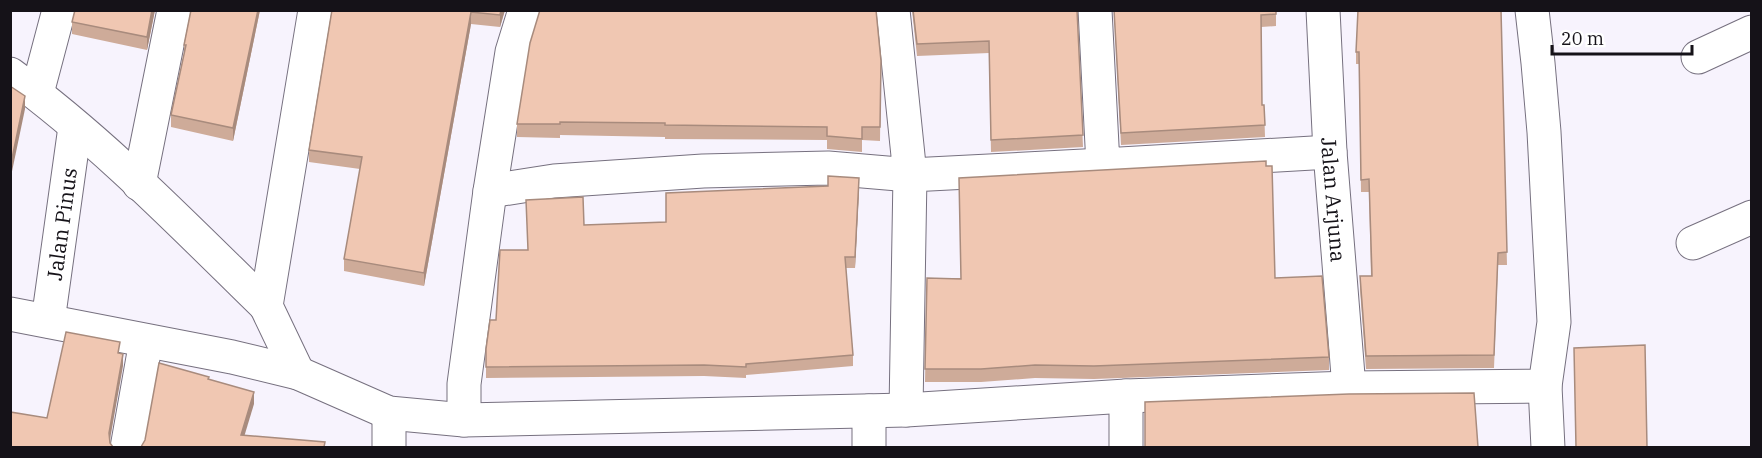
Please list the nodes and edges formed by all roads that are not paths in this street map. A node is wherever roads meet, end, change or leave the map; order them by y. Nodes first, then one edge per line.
1 (59, 10) edge
2 (174, 10) edge
3 (315, 10) edge
4 (525, 10) edge
5 (892, 10) edge
6 (1095, 10) edge
7 (1323, 10) edge
8 (1532, 10) edge
9 (1752, 32) edge
10 (1698, 57) dead end
11 (10, 74) edge
12 (37, 93) junction
13 (75, 127) junction
14 (1330, 152) junction
15 (1103, 165) junction
16 (910, 175) junction
17 (139, 184) junction
18 (490, 190) junction
19 (1752, 217) edge
20 (1693, 243) dead end
21 (266, 306) junction
22 (10, 314) edge
23 (48, 321) junction
24 (146, 341) junction
25 (298, 373) junction
26 (1545, 386) junction
27 (1349, 388) junction
28 (1126, 396) junction
29 (906, 410) junction
30 (869, 411) junction
31 (389, 413) junction
32 (464, 420) junction
33 (127, 447) edge
34 (389, 447) edge
35 (869, 447) edge
36 (1126, 447) edge
37 (1548, 447) edge

1 - 12 street
2 - 17 street
3 - 21 street
4 - 18 street
5 - 16 street
6 - 15 street
7 - 14 street, Jalan Arjuna
8 - 26 street
9 - 10 street
11 - 12 street
12 - 13 street
13 - 17 street
13 - 23 street, Jalan Pinus
14 - 15 street
14 - 27 street, Jalan Arjuna
15 - 16 street
16 - 18 street
16 - 29 street
17 - 21 street
18 - 32 street
19 - 20 street
21 - 25 street
22 - 23 street
23 - 24 street
24 - 25 street
24 - 33 street
25 - 31 street
26 - 27 street
26 - 37 street
27 - 28 street
28 - 29 street
28 - 36 street
29 - 30 street
30 - 32 street
30 - 35 street
31 - 32 street
31 - 34 street

